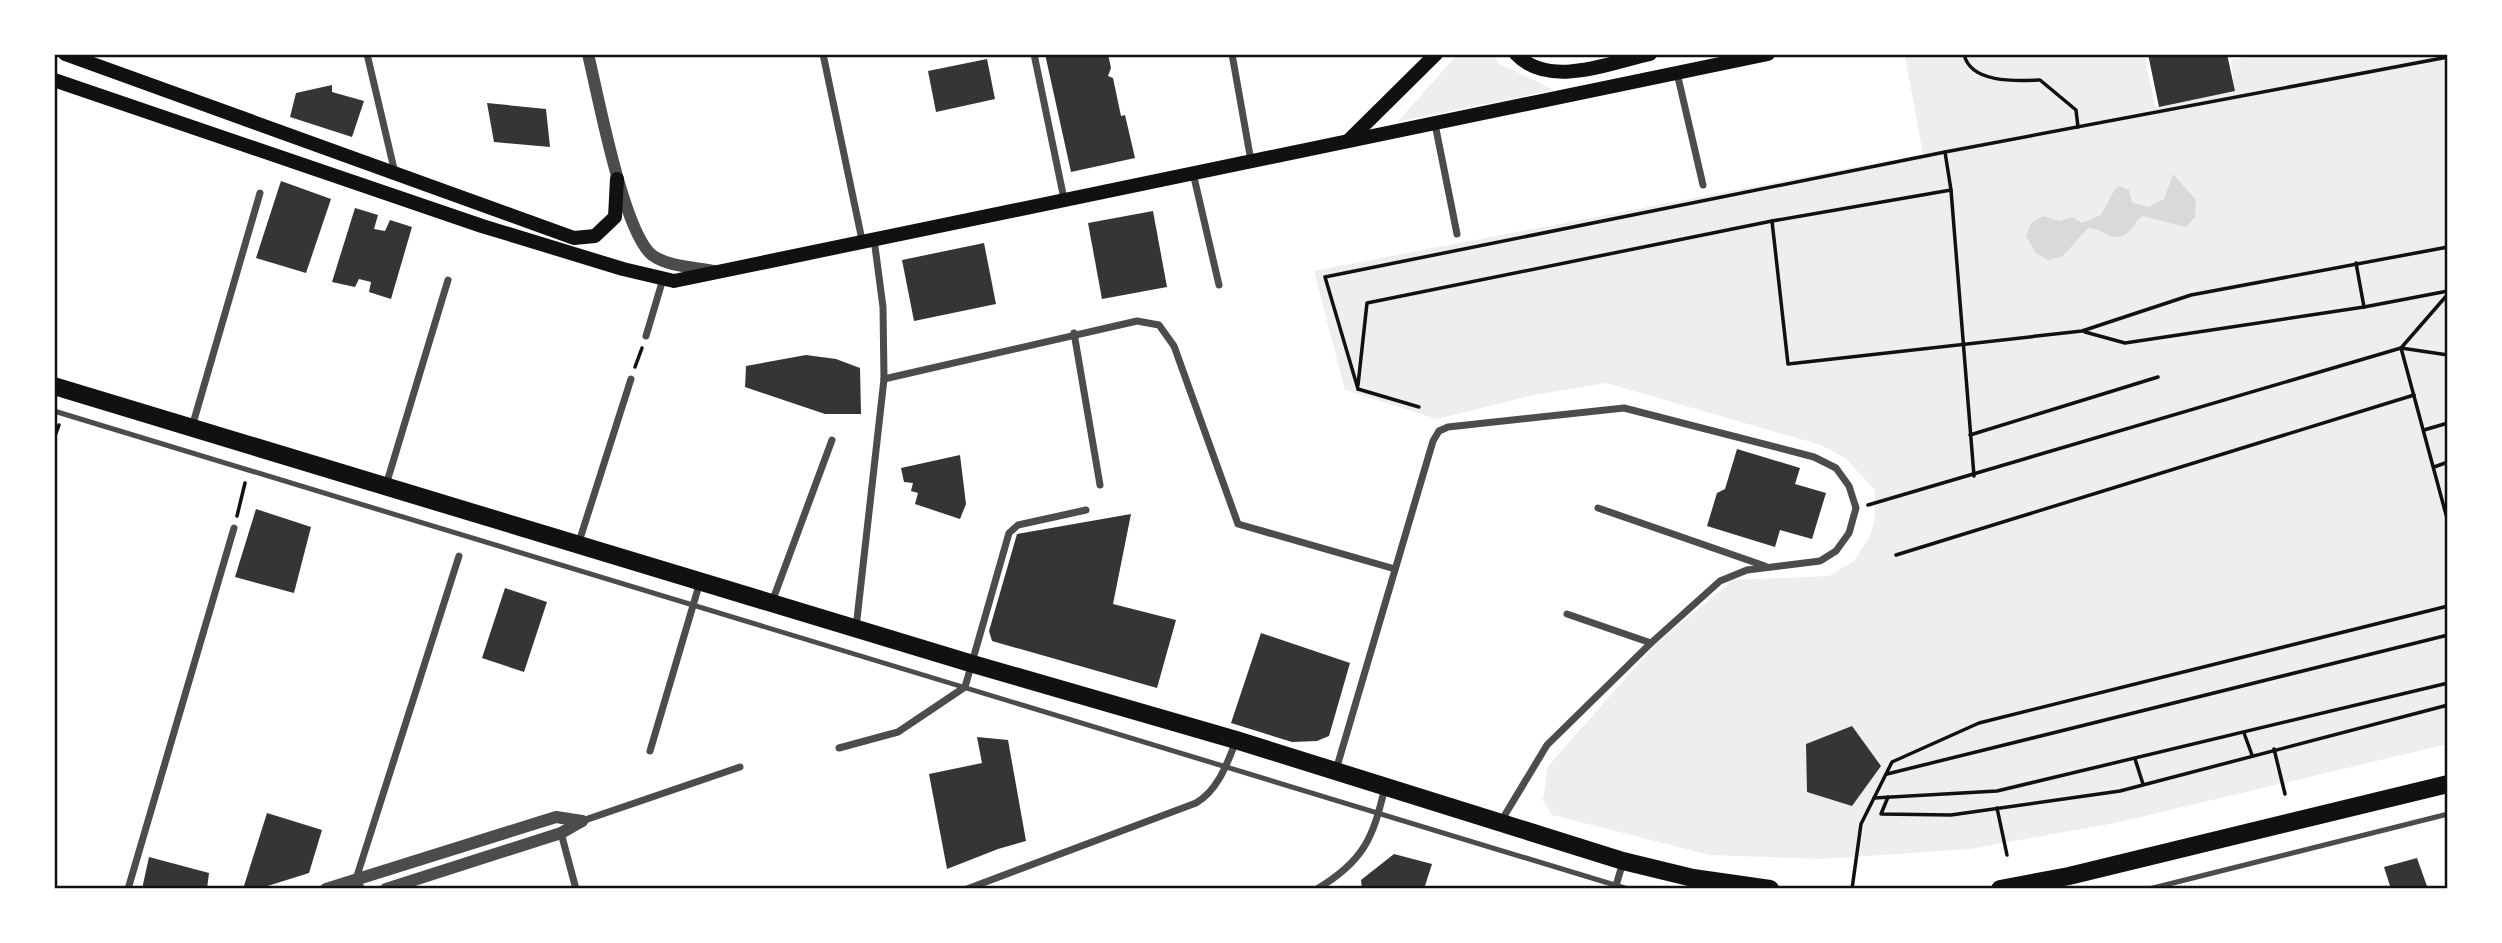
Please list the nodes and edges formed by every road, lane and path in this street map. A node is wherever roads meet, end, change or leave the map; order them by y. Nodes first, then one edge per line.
1 (65, 54) edge
2 (367, 54) edge
3 (588, 54) edge
4 (823, 54) edge
5 (1034, 54) edge
6 (1232, 54) edge
7 (1436, 54) edge
8 (1516, 54) edge
9 (1650, 54) edge
10 (1964, 54) edge
11 (1759, 55) edge
12 (2448, 57) edge
13 (1676, 73) junction
14 (54, 80) edge
15 (1435, 123) junction
16 (2078, 127) junction
17 (1348, 141) junction
18 (1945, 152) junction
19 (1251, 160) junction
20 (1192, 172) junction
21 (395, 174) junction
22 (617, 179) junction
23 (1703, 185) dead end
24 (1951, 190) junction
25 (260, 193) dead end
26 (1064, 199) junction
27 (1772, 221) junction
28 (1457, 234) dead end
29 (868, 239) junction
30 (2448, 247) edge
31 (2356, 264) junction
32 (718, 272) junction
33 (663, 279) junction
34 (449, 280) dead end
35 (1219, 285) dead end
36 (2448, 292) edge
37 (2364, 307) junction
38 (2082, 331) junction
39 (1074, 333) junction
40 (646, 336) joint
41 (1962, 346) junction
42 (2401, 348) junction
43 (2448, 355) edge
44 (2158, 377) dead end
45 (631, 379) joint
46 (884, 379) junction
47 (54, 386) edge
48 (1358, 389) junction
49 (2414, 395) junction
50 (1419, 407) dead end
51 (54, 411) edge
52 (2448, 423) edge
53 (192, 428) junction
54 (2424, 430) junction
55 (1970, 435) junction
56 (832, 440) dead end
57 (2448, 463) edge
58 (2434, 467) junction
59 (248, 470) junction
60 (1973, 476) junction
61 (2448, 482) edge
62 (1100, 485) dead end
63 (2439, 485) junction
64 (386, 486) junction
65 (2445, 500) edge
66 (1598, 508) dead end
67 (1856, 508) junction
68 (1086, 510) dead end
69 (2446, 511) edge
70 (2448, 522) edge
71 (234, 528) joint
72 (578, 545) junction
73 (1896, 555) dead end
74 (459, 556) dead end
75 (1769, 567) junction
76 (1395, 569) junction
77 (700, 582) junction
78 (772, 603) junction
79 (693, 606) junction
80 (2448, 606) edge
81 (1567, 614) dead end
82 (856, 628) junction
83 (2448, 635) edge
84 (1651, 643) junction
85 (973, 664) junction
86 (2448, 683) edge
87 (965, 687) junction
88 (2448, 705) edge
89 (2244, 733) junction
90 (1236, 740) junction
91 (839, 748) dead end
92 (2274, 749) junction
93 (650, 751) dead end
94 (2252, 755) junction
95 (2135, 759) junction
96 (740, 767) dead end
97 (1226, 767) junction
98 (1335, 772) junction
99 (1886, 774) junction
100 (2448, 784) edge
101 (2143, 785) junction
102 (1385, 787) junction
103 (2285, 794) dead end
104 (1888, 797) junction
105 (1874, 798) junction
106 (1997, 808) junction
107 (1378, 814) junction
108 (2448, 814) edge
109 (582, 821) junction
110 (1500, 823) junction
111 (561, 833) junction
112 (2007, 855) dead end
113 (1623, 862) junction
114 (359, 884) edge
115 (1616, 887) edge
116 (128, 889) edge
117 (326, 889) edge
118 (386, 889) edge
119 (576, 889) edge
120 (967, 889) edge
121 (1317, 889) edge
122 (1628, 889) edge
123 (1770, 889) edge
124 (1852, 889) edge
125 (2000, 889) edge
126 (2149, 889) edge

1 - 21 main road
2 - 21 street
3 - 22 street
4 - 29 street
5 - 26 street
6 - 19 street
7 - 17 main road
8 - 9 main road
10 - 16 path
11 - 13 main road
12 - 16 path
13 - 15 main road
13 - 23 street
14 - 33 main road
15 - 17 main road
15 - 28 street
16 - 18 path
17 - 19 main road
18 - 24 path
18 - 48 path
19 - 20 main road
20 - 26 main road
20 - 35 street
21 - 22 main road
22 - 32 street
24 - 27 path
24 - 41 path
25 - 53 street
26 - 29 main road
27 - 41 path
27 - 48 path
29 - 32 main road
29 - 46 street
30 - 31 path
31 - 37 path
31 - 38 path
32 - 33 main road
33 - 40 street
34 - 64 street
36 - 37 path
36 - 42 path
37 - 38 path
38 - 41 path
39 - 46 street
39 - 62 street
39 - 76 street
40 - 45 path
41 - 55 path
42 - 43 path
42 - 49 path
42 - 60 path
44 - 55 path
45 - 72 street
46 - 82 street
47 - 53 main road
48 - 50 path
49 - 54 path
49 - 73 path
51 - 59 lane
52 - 54 path
53 - 64 main road
54 - 58 path
55 - 60 path
56 - 78 street
57 - 58 path
58 - 63 path
59 - 71 path
59 - 79 lane
60 - 67 path
61 - 63 path
63 - 65 path
64 - 72 main road
65 - 69 path
66 - 75 street
67 - 75 street
67 - 76 street
68 - 85 street
69 - 70 path
71 - 116 street
72 - 77 main road
74 - 114 street
75 - 84 street
76 - 98 street
77 - 78 main road
77 - 79 street
78 - 82 main road
79 - 87 lane
79 - 93 street
80 - 99 path
81 - 84 street
82 - 85 main road
83 - 99 path
84 - 110 street
85 - 87 street
85 - 90 main road
86 - 89 path
87 - 91 street
87 - 97 lane
88 - 92 path
89 - 94 path
89 - 95 path
90 - 97 street
90 - 98 main road
92 - 94 path
92 - 103 path
94 - 101 path
95 - 101 path
95 - 104 path
96 - 109 street
97 - 107 lane
97 - 120 street
98 - 102 main road
99 - 105 path
100 - 125 main road
101 - 106 path
102 - 107 street
102 - 110 main road
104 - 105 path
104 - 106 path
105 - 124 path
106 - 112 path
107 - 115 lane
107 - 121 street
108 - 126 lane
109 - 111 street
109 - 114 street
110 - 113 main road
111 - 118 street
111 - 119 street
113 - 115 street
113 - 123 main road
114 - 117 street
115 - 122 lane

